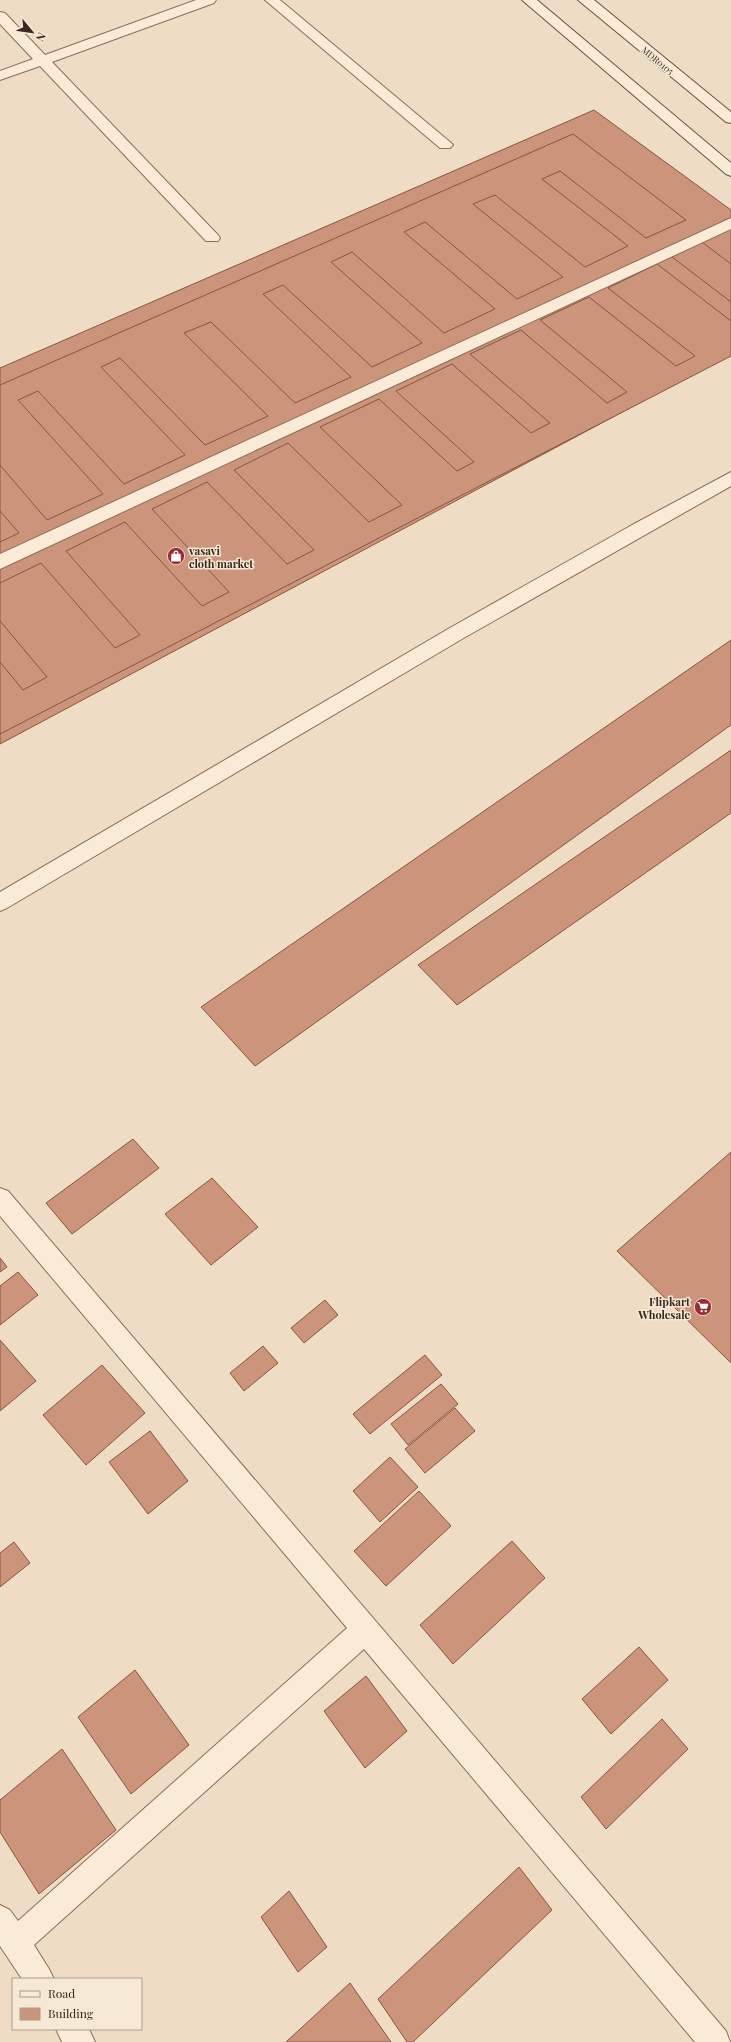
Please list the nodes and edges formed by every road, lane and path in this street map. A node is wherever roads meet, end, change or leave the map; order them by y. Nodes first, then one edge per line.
1 (209, 0) edge
2 (272, 0) edge
3 (529, 0) edge
4 (586, 0) edge
5 (0, 16) edge
6 (42, 60) junction
7 (0, 76) edge
8 (731, 119) edge
9 (445, 145) dead end
10 (731, 171) edge
11 (731, 223) edge
12 (212, 238) dead end
13 (731, 478) edge
14 (0, 562) edge
15 (0, 902) edge
16 (0, 1199) edge
17 (365, 1630) junction
18 (7, 1932) edge
19 (38, 1978) edge
20 (73, 2030) edge
21 (80, 2042) edge
22 (715, 2042) edge

1 - 6 street
2 - 9 street
3 - 10 street
4 - 8 street, MDR0105
5 - 6 street
6 - 7 street
6 - 12 street
11 - 14 street
13 - 15 street
16 - 17 street
17 - 18 street
17 - 22 street
18 - 19 street
20 - 21 street

